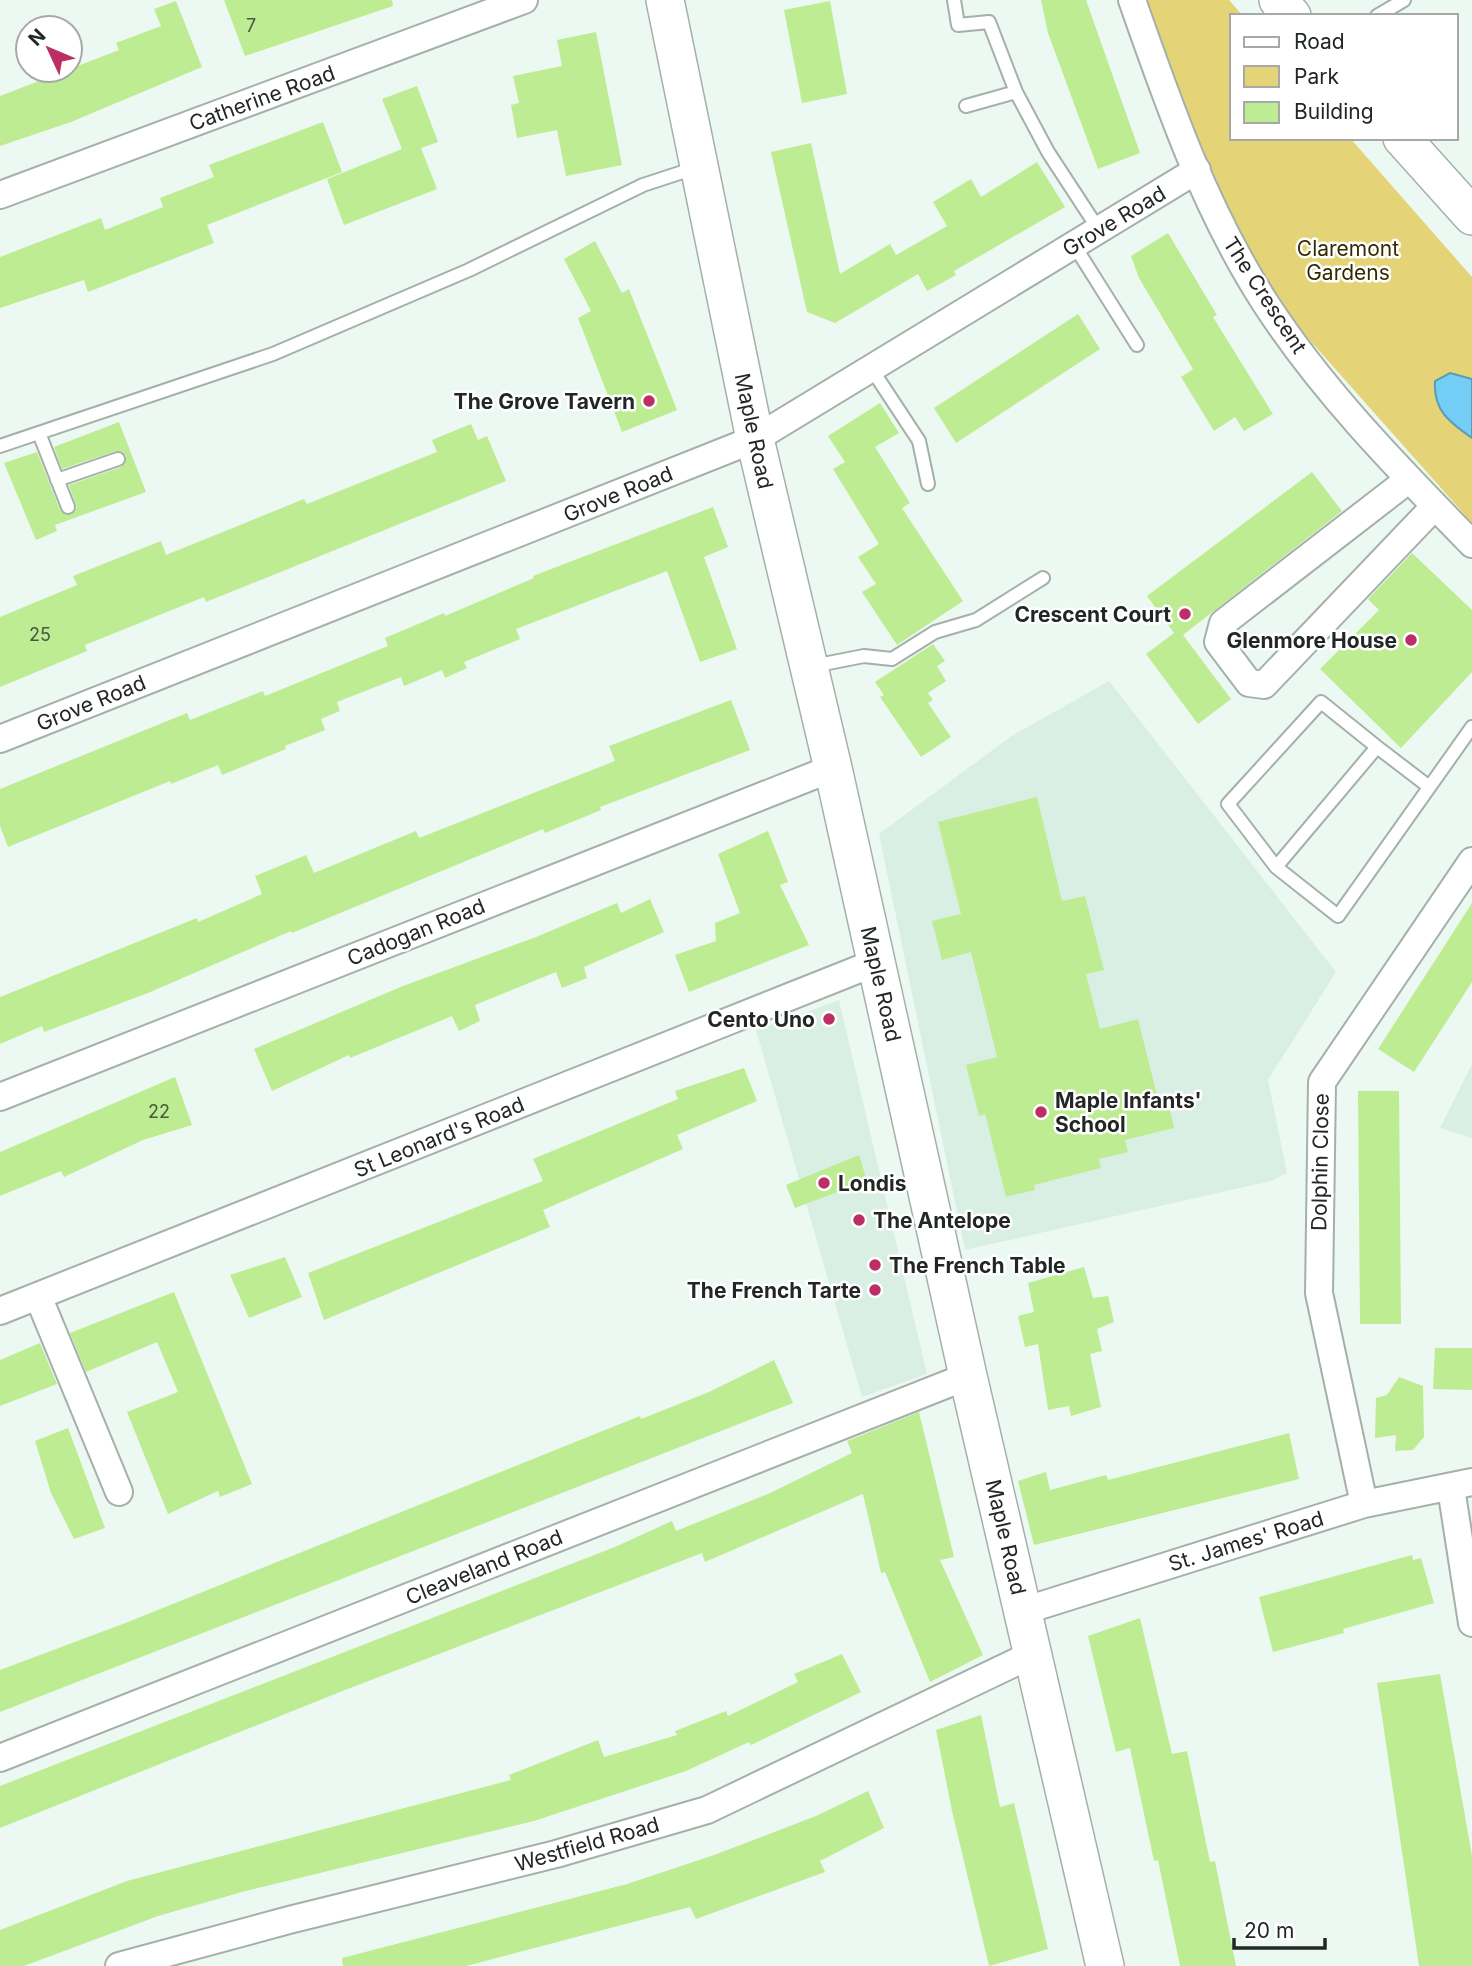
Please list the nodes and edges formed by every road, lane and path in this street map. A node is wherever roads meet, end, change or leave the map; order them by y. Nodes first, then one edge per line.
1 (524, 0) edge
2 (665, 0) edge
3 (954, 0) edge
4 (1132, 0) edge
5 (1278, 0) edge
6 (1404, 0) edge
7 (1290, 14) edge
8 (1380, 14) edge
9 (1016, 92) junction
10 (966, 106) dead end
11 (1404, 140) edge
12 (699, 167) junction
13 (1197, 170) junction
14 (0, 195) edge
15 (1472, 216) edge
16 (1099, 230) junction
17 (1074, 245) junction
18 (1138, 345) dead end
19 (871, 368) junction
20 (39, 433) junction
21 (755, 439) junction
22 (0, 446) edge
23 (118, 459) dead end
24 (57, 480) junction
25 (1408, 480) junction
26 (928, 484) dead end
27 (1435, 506) junction
28 (68, 507) dead end
29 (1472, 544) edge
30 (1043, 578) dead end
31 (809, 667) junction
32 (1472, 727) edge
33 (0, 739) edge
34 (1377, 747) junction
35 (833, 768) junction
36 (1428, 786) junction
37 (1472, 861) edge
38 (1276, 867) junction
39 (877, 961) junction
40 (0, 1097) edge
41 (38, 1296) junction
42 (0, 1311) edge
43 (968, 1376) junction
44 (1461, 1485) edge
45 (120, 1492) dead end
46 (1364, 1504) junction
47 (1023, 1611) junction
48 (1472, 1622) edge
49 (1031, 1655) junction
50 (0, 1758) edge
51 (119, 1966) edge
52 (1105, 1966) edge

1 - 14 street, Catherine Road
2 - 12 street, Maple Road
3 - 9 lane
4 - 13 street, The Crescent
5 - 7 street
6 - 8 lane
9 - 10 lane
9 - 16 lane
11 - 15 street
12 - 20 lane
12 - 21 street, Maple Road
13 - 16 street, Grove Road
13 - 25 street, The Crescent
16 - 17 street, Grove Road
17 - 18 lane
17 - 19 street, Grove Road
19 - 21 street, Grove Road
19 - 26 lane
20 - 22 lane
20 - 24 lane
21 - 31 street, Maple Road
21 - 33 street, Grove Road
23 - 24 lane
24 - 28 lane
25 - 27 street, The Crescent
25 - 27 street
27 - 29 street, The Crescent
30 - 31 lane
31 - 35 street, Maple Road
32 - 36 lane
34 - 36 lane
34 - 38 lane
34 - 38 lane
35 - 39 street, Maple Road
35 - 40 street, Cadogan Road
36 - 38 lane
37 - 46 street, Dolphin Close
39 - 41 street, St Leonard's Road
39 - 43 street, Maple Road
41 - 42 street, St Leonard's Road
41 - 45 street
43 - 47 street, Maple Road
43 - 50 street, Cleaveland Road
44 - 46 street, St. James' Road
44 - 48 street
46 - 47 street, St. James' Road
47 - 49 street, Maple Road
49 - 51 street, Westfield Road
49 - 52 street, Maple Road

